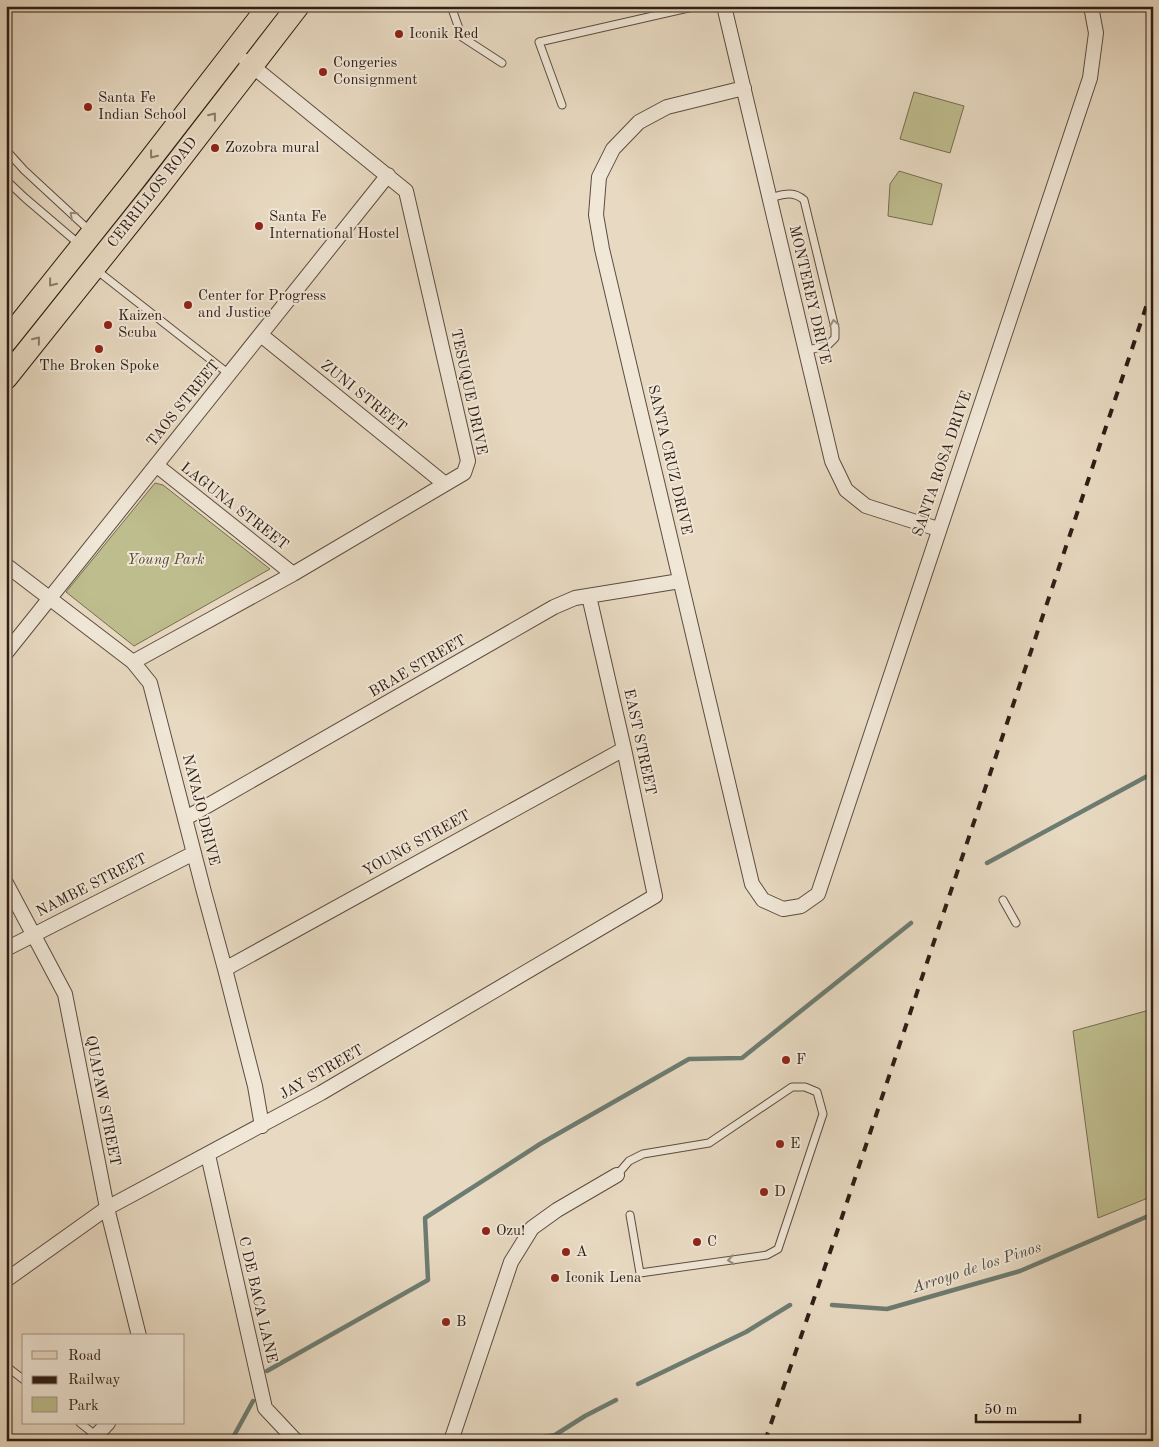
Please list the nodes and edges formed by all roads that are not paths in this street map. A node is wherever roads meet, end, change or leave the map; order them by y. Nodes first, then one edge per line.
1 (269, 6) edge
2 (298, 6) edge
3 (451, 6) edge
4 (696, 6) edge
5 (724, 6) edge
6 (1091, 6) edge
7 (234, 52) junction
8 (502, 63) dead end
9 (252, 66) junction
10 (744, 88) junction
11 (562, 105) dead end
12 (6, 150) edge
13 (388, 175) junction
14 (6, 180) edge
15 (769, 198) junction
16 (94, 249) junction
17 (261, 334) junction
18 (6, 341) edge
19 (805, 351) junction
20 (229, 374) junction
21 (6, 378) edge
22 (156, 465) junction
23 (445, 484) junction
24 (938, 528) junction
25 (6, 565) edge
26 (293, 574) junction
27 (680, 581) junction
28 (589, 596) junction
29 (50, 599) junction
30 (6, 653) edge
31 (133, 662) junction
32 (624, 749) junction
33 (186, 818) junction
34 (194, 853) junction
35 (6, 883) edge
36 (655, 896) joint
37 (1003, 900) dead end
38 (783, 909) joint
39 (1016, 923) dead end
40 (34, 934) junction
41 (6, 949) edge
42 (226, 969) junction
43 (262, 1126) junction
44 (208, 1155) junction
45 (617, 1174) joint
46 (107, 1208) junction
47 (630, 1216) dead end
48 (6, 1280) edge
49 (138, 1334) edge
50 (6, 1366) edge
51 (22, 1378) edge
52 (81, 1424) edge
53 (107, 1424) edge
54 (96, 1439) edge
55 (296, 1441) edge
56 (451, 1441) edge

1 - 7 main road, CERRILLOS ROAD
2 - 9 main road, CERRILLOS ROAD
3 - 8 lane
4 - 11 lane
5 - 10 street, MONTEREY DRIVE
6 - 24 street, SANTA ROSA DRIVE
7 - 9 street, TESUQUE DRIVE
7 -> 16 main road, CERRILLOS ROAD
9 - 13 street, TESUQUE DRIVE
16 -> 9 main road, CERRILLOS ROAD
10 - 15 street, MONTEREY DRIVE
10 - 27 street, SANTA CRUZ DRIVE
16 -> 12 lane
13 - 17 street, TAOS STREET
13 - 23 street, TESUQUE DRIVE
14 - 16 lane
15 - 19 street, MONTEREY DRIVE
19 -> 15 lane
16 -> 18 main road, CERRILLOS ROAD
16 - 20 lane
21 -> 16 main road, CERRILLOS ROAD
17 - 20 street, TAOS STREET
17 - 23 street, ZUNI STREET
19 - 24 street, MONTEREY DRIVE
20 - 22 street, TAOS STREET
22 - 26 street, LAGUNA STREET
22 - 29 street, TAOS STREET
23 - 26 street, TESUQUE DRIVE
24 - 38 street, SANTA ROSA DRIVE
25 - 29 street, NAVAJO DRIVE
26 - 31 street, TESUQUE DRIVE
27 - 28 street, BRAE STREET
27 - 38 street, SANTA CRUZ DRIVE
28 - 32 street, EAST STREET
28 - 33 street, BRAE STREET
29 - 30 street, TAOS STREET
29 - 31 street, NAVAJO DRIVE
31 - 33 street, NAVAJO DRIVE
32 - 36 street, EAST STREET
32 - 42 street, YOUNG STREET
33 - 34 street, NAVAJO DRIVE
34 - 40 street, NAMBE STREET
34 - 42 street, NAVAJO DRIVE
35 - 40 street, QUAPAW STREET
36 - 43 street, JAY STREET
37 - 39 lane
40 - 41 street, NAMBE STREET
40 - 46 street, QUAPAW STREET
42 - 43 street, NAVAJO DRIVE
43 - 44 street, JAY STREET
44 - 46 street, JAY STREET
44 - 55 street, C DE BACA LANE
45 -> 47 lane
45 - 56 street
46 - 48 street, JAY STREET
46 - 49 street, QUAPAW STREET
50 - 51 lane
52 - 54 lane
53 - 54 street

